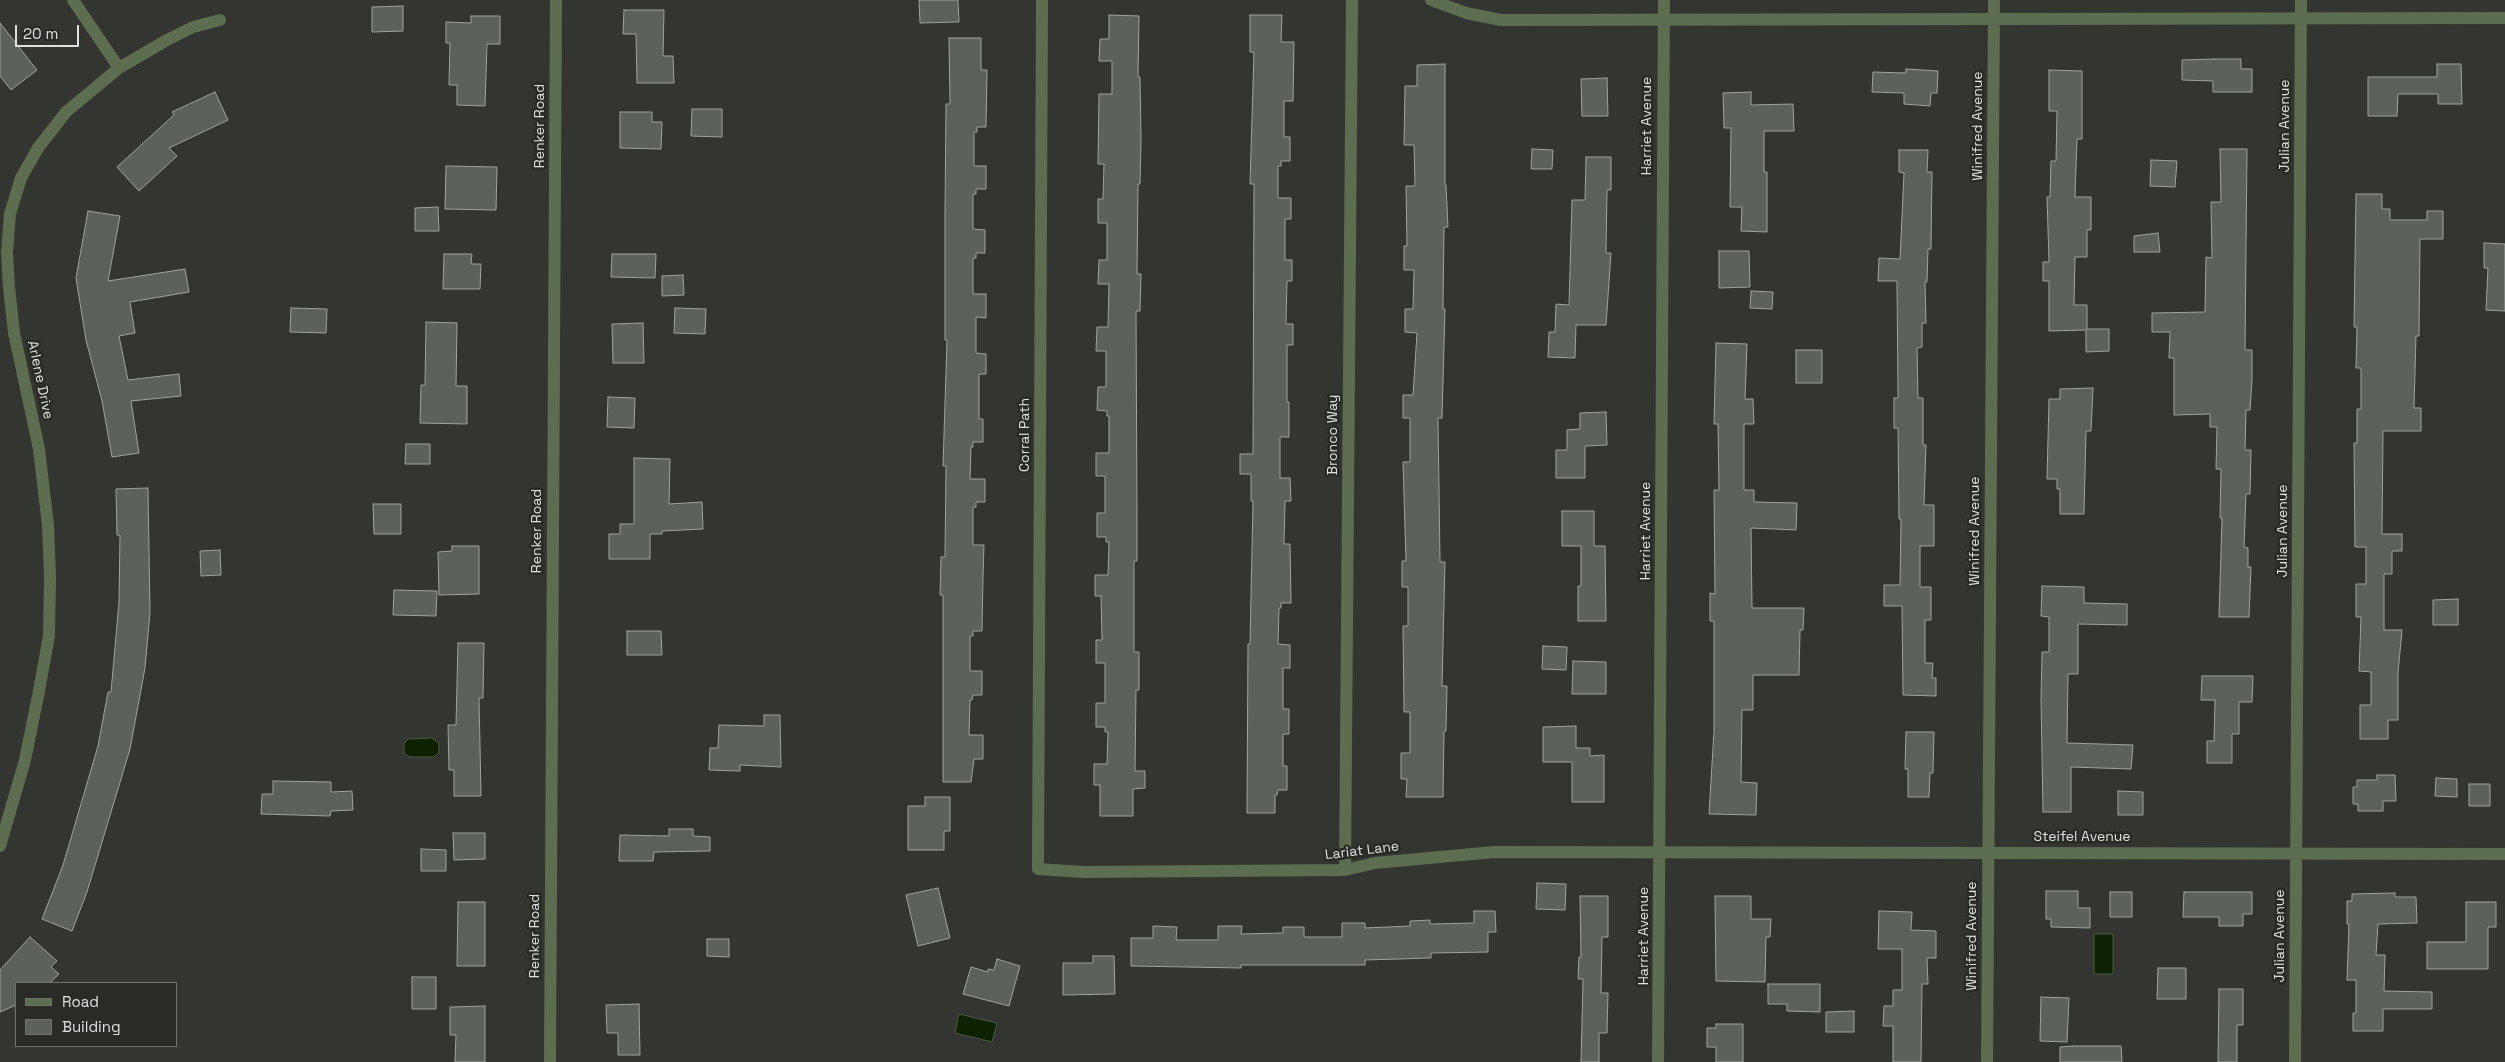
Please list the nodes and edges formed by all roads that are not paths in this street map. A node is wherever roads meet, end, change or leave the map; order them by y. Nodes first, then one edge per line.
1 (73, 0) edge
2 (556, 0) edge
3 (1042, 0) edge
4 (1352, 0) edge
5 (1432, 0) edge
6 (1664, 0) edge
7 (1994, 0) edge
8 (2301, 0) edge
9 (2505, 18) edge
10 (1664, 19) junction
11 (1994, 19) junction
12 (220, 20) dead end
13 (2301, 20) junction
14 (119, 68) junction
15 (0, 846) edge
16 (1659, 852) junction
17 (1988, 852) junction
18 (2296, 853) junction
19 (2505, 854) edge
20 (1038, 869) joint
21 (1345, 870) junction
22 (550, 1062) edge
23 (1658, 1062) edge
24 (1987, 1062) edge
25 (2295, 1062) edge

1 - 14 street
2 - 22 street, Renker Road
3 - 20 street, Corral Path
4 - 21 street, Bronco Way
5 - 10 street
6 - 10 street, Harriet Avenue
7 - 11 street, Winifred Avenue
8 - 13 street, Julian Avenue
9 - 13 street
10 - 11 street
10 - 16 street, Harriet Avenue
11 - 13 street
11 - 17 street, Winifred Avenue
12 - 14 street, Arlene Drive
13 - 18 street, Julian Avenue
14 - 15 street, Arlene Drive
16 - 17 street, Steifel Avenue
16 - 21 street, Lariat Lane
16 - 23 street, Harriet Avenue
17 - 18 street, Steifel Avenue
17 - 24 street, Winifred Avenue
18 - 19 street, Steifel Avenue
18 - 25 street, Julian Avenue
20 - 21 street, Lariat Lane

